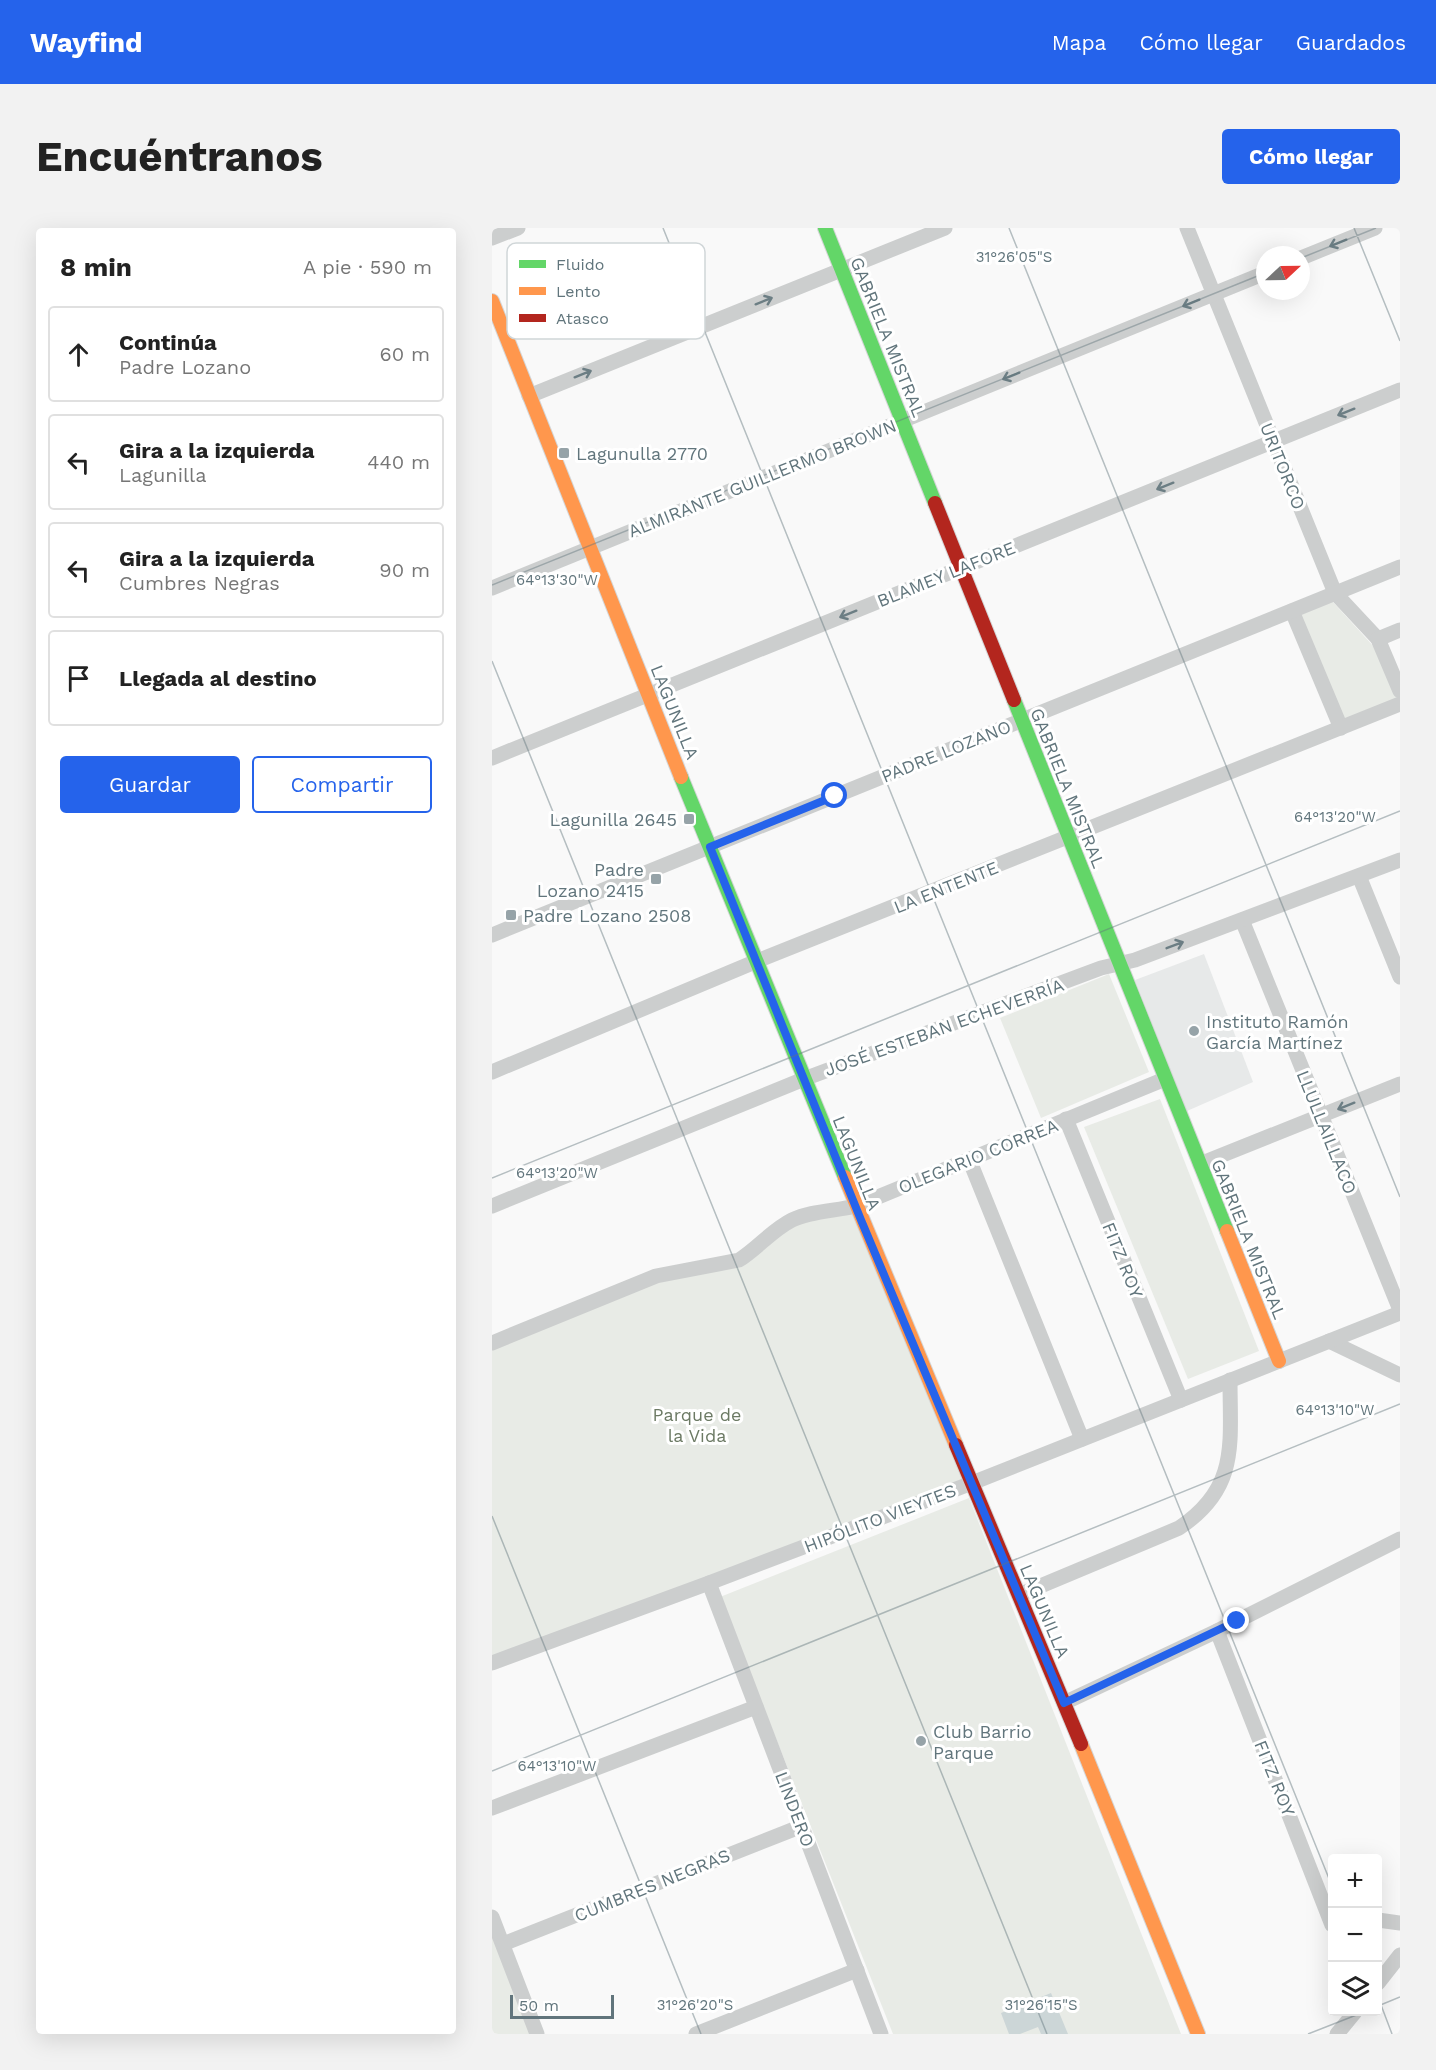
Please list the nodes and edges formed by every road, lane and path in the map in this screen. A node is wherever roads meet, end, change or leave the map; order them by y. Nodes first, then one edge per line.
1 (518, 228) edge
2 (825, 228) edge
3 (945, 228) edge
4 (1187, 228) edge
5 (1375, 228) edge
6 (492, 238) edge
7 (1310, 254) edge
8 (841, 270) junction
9 (1256, 277) edge
10 (1213, 294) junction
11 (492, 301) edge
12 (705, 325) edge
13 (670, 339) edge
14 (1400, 390) edge
15 (529, 396) junction
16 (902, 421) junction
17 (1273, 442) junction
18 (590, 548) junction
19 (1400, 567) edge
20 (961, 568) junction
21 (492, 588) edge
22 (1335, 593) junction
23 (1292, 611) junction
24 (1400, 630) edge
25 (1378, 639) junction
26 (1400, 691) edge
27 (648, 695) junction
28 (1400, 704) edge
29 (1022, 720) junction
30 (1341, 728) junction
31 (492, 758) edge
32 (1069, 838) junction
33 (710, 847) junction
34 (1400, 860) edge
35 (1359, 876) junction
36 (1242, 920) junction
37 (492, 935) edge
38 (757, 962) junction
39 (1119, 964) junction
40 (1400, 977) edge
41 (492, 1072) edge
42 (804, 1079) junction
43 (1165, 1079) junction
44 (1400, 1084) edge
45 (1321, 1116) junction
46 (1066, 1119) junction
47 (969, 1159) junction
48 (1200, 1164) junction
49 (492, 1206) edge
50 (856, 1206) junction
51 (1400, 1312) edge
52 (1329, 1341) junction
53 (492, 1343) edge
54 (1279, 1361) junction
55 (1400, 1375) edge
56 (1230, 1380) junction
57 (1181, 1400) junction
58 (1082, 1439) junction
59 (972, 1483) junction
60 (1400, 1539) edge
61 (709, 1583) junction
62 (1019, 1595) junction
63 (1217, 1631) junction
64 (492, 1663) edge
65 (1064, 1703) junction
66 (756, 1707) junction
67 (492, 1808) edge
68 (802, 1826) junction
69 (1328, 1909) edge
70 (492, 1917) edge
71 (1382, 1921) edge
72 (1400, 1923) edge
73 (503, 1944) junction
74 (1400, 1955) edge
75 (857, 1970) junction
76 (1382, 1977) edge
77 (1352, 2016) edge
78 (537, 2034) edge
79 (696, 2034) edge
80 (881, 2034) edge
81 (1198, 2034) edge
82 (1337, 2034) edge

1 - 6 street
2 - 8 main road, GABRIELA MISTRAL
3 - 8 street
4 - 10 street, URITORCO
5 -> 7 street
12 -> 8 street
8 - 16 main road, GABRIELA MISTRAL
9 - 10 street, ALMIRANTE GUILLERMO BROWN
10 -> 16 street, ALMIRANTE GUILLERMO BROWN
10 - 17 street, URITORCO
11 - 15 main road, LAGUNILLA
15 -> 13 street
14 -> 17 street, BLAMEY LAFORE
15 - 18 main road, LAGUNILLA
16 - 18 street, ALMIRANTE GUILLERMO BROWN
16 - 20 main road, GABRIELA MISTRAL
17 -> 20 street, BLAMEY LAFORE
17 - 22 street, URITORCO
18 - 21 street, ALMIRANTE GUILLERMO BROWN
18 - 27 main road, LAGUNILLA
19 - 22 street, PADRE LOZANO
20 -> 27 street, BLAMEY LAFORE
20 - 29 main road, GABRIELA MISTRAL
22 - 23 street, PADRE LOZANO
22 - 25 street, URITORCO
23 - 29 street, PADRE LOZANO
23 - 30 street
24 - 25 street
25 - 26 street, URITORCO
27 - 31 street, BLAMEY LAFORE
27 - 33 main road, LAGUNILLA
28 - 30 street, LA ENTENTE
29 - 32 main road, GABRIELA MISTRAL
29 - 33 street, PADRE LOZANO
30 - 32 street, LA ENTENTE
32 - 38 street, LA ENTENTE
32 - 39 main road, GABRIELA MISTRAL
33 - 37 street, PADRE LOZANO
33 - 38 main road, LAGUNILLA
34 - 35 street, JOSÉ ESTEBAN ECHEVERRÍA
35 - 36 street, JOSÉ ESTEBAN ECHEVERRÍA
35 - 40 street
39 -> 36 street, JOSÉ ESTEBAN ECHEVERRÍA
36 - 45 street, LLULLAILLACO
38 - 41 street, LA ENTENTE
38 - 42 main road, LAGUNILLA
39 - 42 street, JOSÉ ESTEBAN ECHEVERRÍA
39 - 43 main road, GABRIELA MISTRAL
42 - 49 street, JOSÉ ESTEBAN ECHEVERRÍA
42 - 50 main road, LAGUNILLA
43 - 46 street, OLEGARIO CORREA
43 - 48 main road, GABRIELA MISTRAL
44 -> 45 street
45 - 48 street
45 - 51 street, LLULLAILLACO
46 - 47 street, OLEGARIO CORREA
46 - 57 street, FITZ ROY
47 - 50 street, OLEGARIO CORREA
47 - 58 street
48 - 54 main road, GABRIELA MISTRAL
50 - 53 street, OLEGARIO CORREA
50 - 59 main road, LAGUNILLA
51 - 52 street, HIPÓLITO VIEYTES
52 - 54 street, HIPÓLITO VIEYTES
52 - 55 street
54 - 56 street, HIPÓLITO VIEYTES
56 - 57 street, HIPÓLITO VIEYTES
56 - 62 street
57 - 58 street, HIPÓLITO VIEYTES
58 - 59 street, HIPÓLITO VIEYTES
59 - 61 street, HIPÓLITO VIEYTES
59 - 62 main road, LAGUNILLA
60 - 63 street
61 - 64 street, HIPÓLITO VIEYTES
61 - 66 street, LINDERO
62 - 65 main road, LAGUNILLA
63 - 65 street
63 - 69 street, FITZ ROY
65 - 81 main road, LAGUNILLA
66 - 67 street
66 - 68 street, LINDERO
68 - 73 street, CUMBRES NEGRAS
68 - 75 street, LINDERO
70 - 73 street
71 - 72 street
73 - 78 street
74 - 76 street
75 - 79 street
75 - 80 street, LINDERO
77 - 82 street

